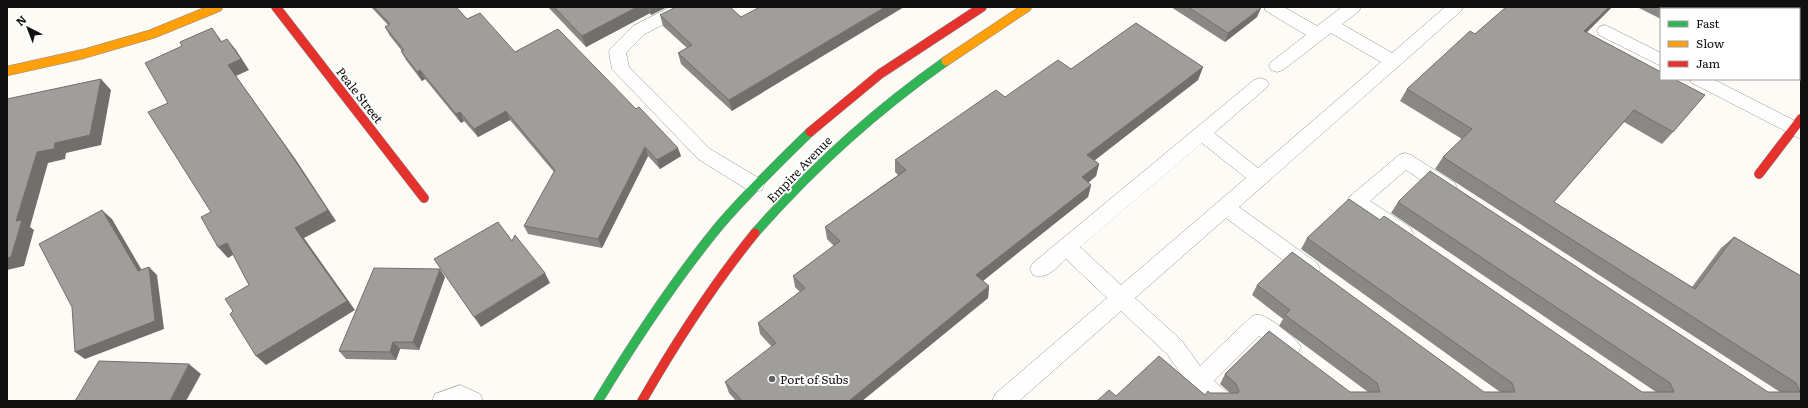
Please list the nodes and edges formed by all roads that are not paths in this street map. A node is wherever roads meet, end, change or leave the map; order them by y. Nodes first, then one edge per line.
1 (218, 7) edge
2 (276, 7) edge
3 (683, 7) edge
4 (982, 7) edge
5 (1027, 7) edge
6 (1272, 7) edge
7 (1353, 7) edge
8 (1455, 7) edge
9 (1324, 30) junction
10 (1605, 31) edge
11 (1660, 59) edge
12 (1393, 61) junction
13 (1277, 66) dead end
14 (7, 71) edge
15 (1700, 80) edge
16 (1260, 84) dead end
17 (1799, 127) edge
18 (1201, 134) junction
19 (1759, 174) dead end
20 (1258, 178) junction
21 (755, 185) junction
22 (424, 198) dead end
23 (1465, 200) edge
24 (1224, 207) junction
25 (1421, 246) edge
26 (1066, 248) junction
27 (1040, 269) dead end
28 (1324, 279) edge
29 (1120, 299) junction
30 (1306, 360) edge
31 (1199, 382) junction
32 (443, 401) edge
33 (472, 401) edge
34 (598, 401) edge
35 (642, 401) edge
36 (1003, 401) edge
37 (1221, 401) edge

1 - 14 main road
2 - 22 main road, Peale Street
3 - 21 lane
4 - 21 main road, Empire Avenue
5 - 35 main road, Empire Avenue
6 - 9 lane
7 - 9 lane
8 - 12 lane
9 - 12 lane
9 - 13 lane
10 - 11 lane
12 - 20 lane
15 - 17 lane
16 - 18 lane
17 - 19 main road
18 - 20 lane
18 - 26 lane
20 - 24 lane
21 - 34 main road, Empire Avenue
23 - 25 lane
24 - 28 lane
24 - 29 lane
26 - 27 lane
26 - 29 lane
29 - 31 lane
29 - 36 lane
30 - 31 lane
31 - 37 lane
32 - 33 lane

